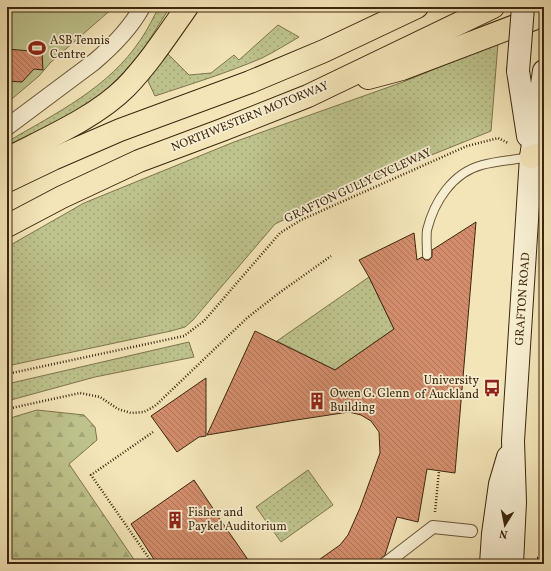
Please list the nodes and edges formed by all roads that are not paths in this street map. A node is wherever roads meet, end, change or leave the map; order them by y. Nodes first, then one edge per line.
1 (142, 7) edge
2 (187, 7) edge
3 (417, 7) edge
4 (492, 7) edge
5 (523, 7) edge
6 (544, 15) edge
7 (544, 71) edge
8 (308, 96) junction
9 (7, 128) edge
10 (538, 155) edge
11 (7, 160) edge
12 (7, 181) edge
13 (7, 226) edge
14 (427, 255) dead end
15 (513, 441) junction
16 (471, 531) dead end
17 (385, 564) edge
18 (491, 564) edge
19 (512, 564) edge

1 - 9 street
2 - 11 highway
3 - 12 highway
4 - 8 highway, NORTHWESTERN MOTORWAY
5 - 10 main road, GRAFTON ROAD, bridge
6 - 8 highway
7 - 10 main road, GRAFTON ROAD
8 - 13 highway, NORTHWESTERN MOTORWAY
10 - 14 lane
10 - 15 main road, GRAFTON ROAD
15 - 18 main road, GRAFTON ROAD
15 - 19 main road, GRAFTON ROAD
16 - 17 street

